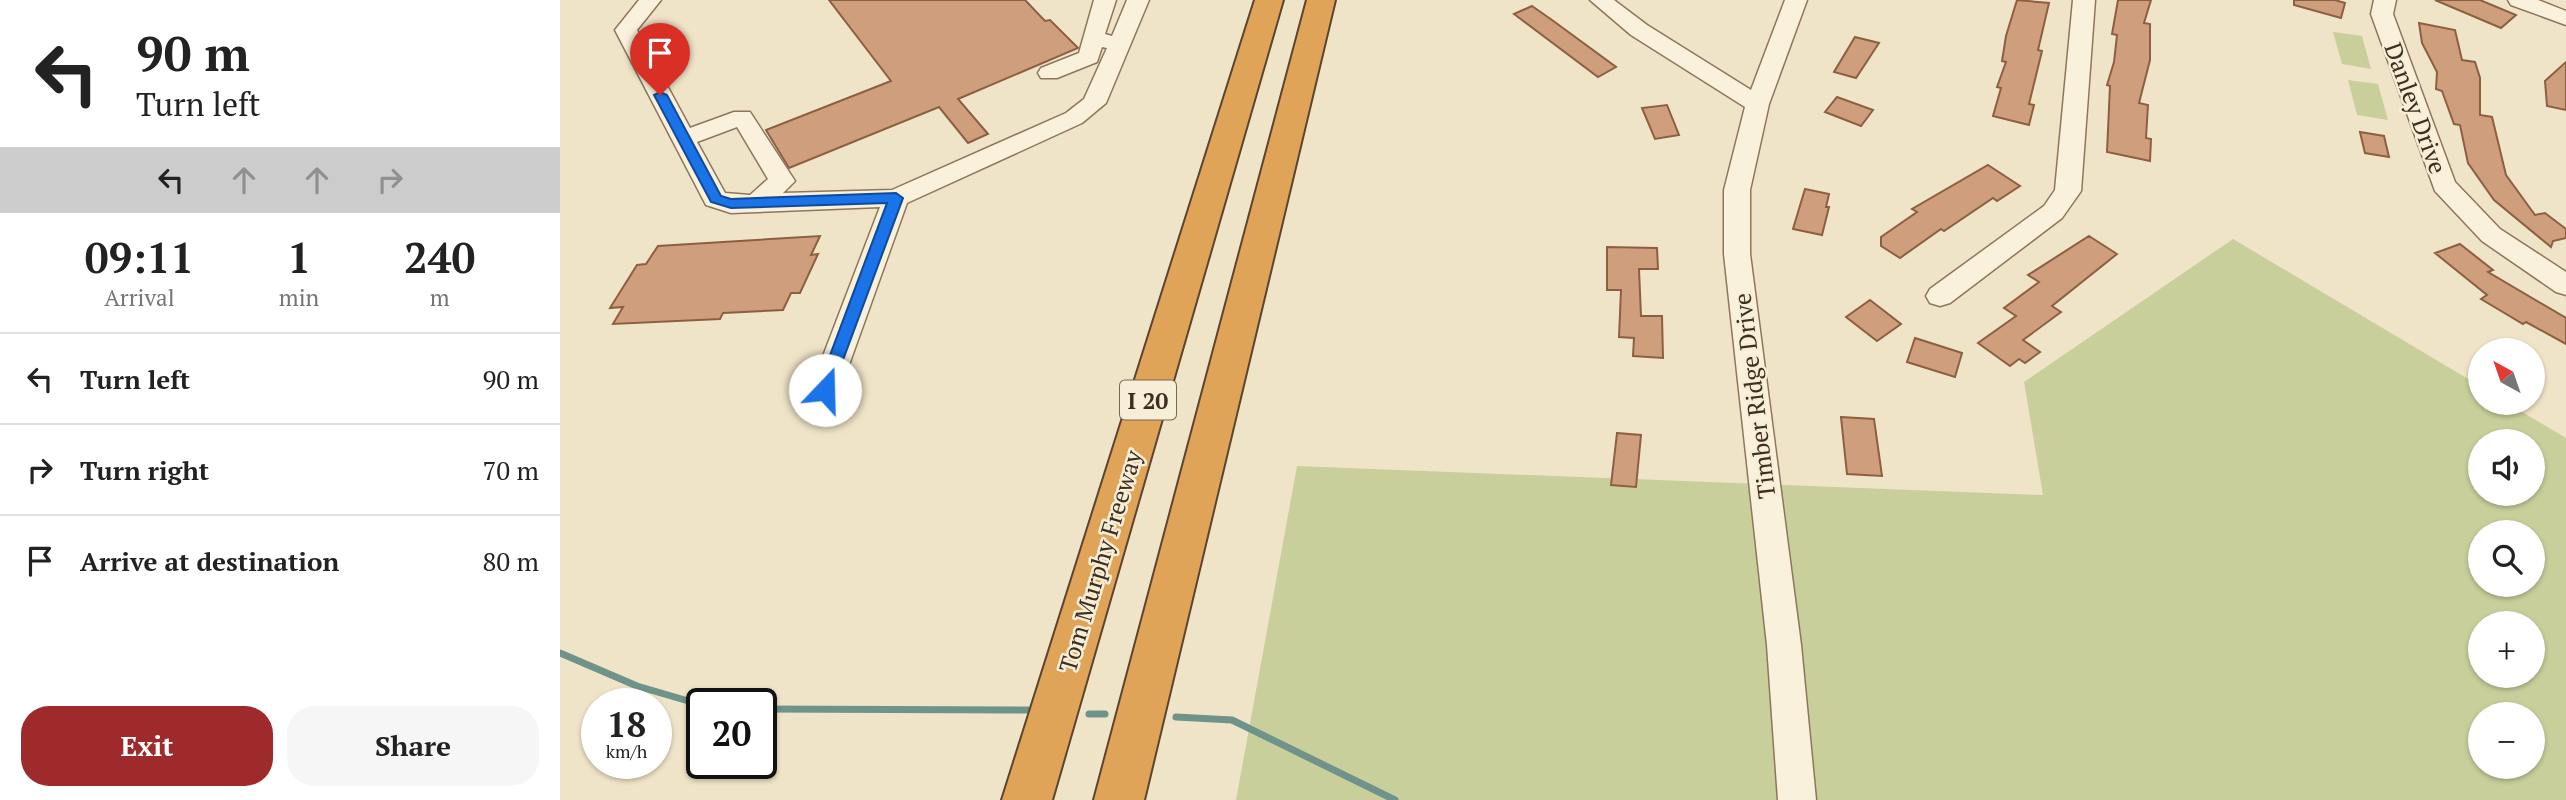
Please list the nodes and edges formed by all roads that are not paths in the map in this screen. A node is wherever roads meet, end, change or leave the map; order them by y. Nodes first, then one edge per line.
1 (650, 0) edge
2 (1105, 0) edge
3 (1138, 0) edge
4 (1269, 0) edge
5 (1321, 0) edge
6 (1601, 0) edge
7 (1796, 0) edge
8 (2084, 0) edge
9 (2385, 0) edge
10 (2519, 0) edge
11 (2566, 19) edge
12 (1093, 38) junction
13 (1120, 44) junction
14 (1049, 73) dead end
15 (1757, 104) junction
16 (683, 139) junction
17 (896, 198) junction
18 (756, 203) junction
19 (2566, 285) edge
20 (1940, 296) dead end
21 (825, 390) dead end
22 (1027, 800) edge
23 (1119, 800) edge
24 (1797, 800) edge

1 - 16 street
2 - 12 street
3 - 13 street
4 - 22 highway, Tom Murphy Freeway / I 20
5 - 23 highway
6 - 15 street
7 - 15 street, Timber Ridge Drive
8 - 20 street
9 - 19 street, Danley Drive
10 - 11 street
12 - 13 street
12 - 14 street
13 - 17 street
15 - 24 street, Timber Ridge Drive
16 - 18 street
16 - 18 street
17 - 18 street
17 - 21 street

